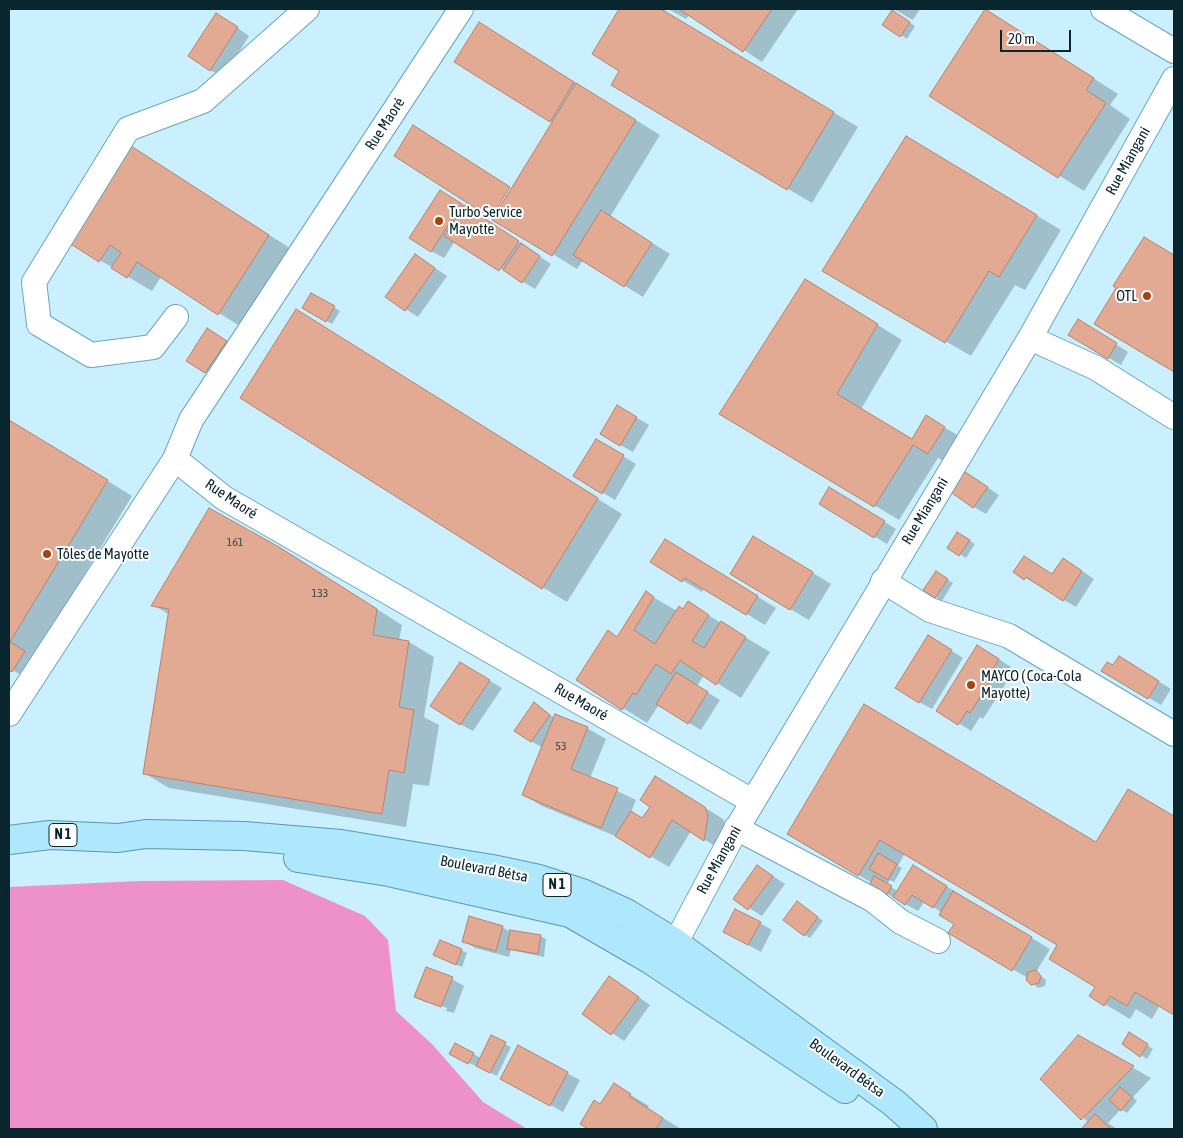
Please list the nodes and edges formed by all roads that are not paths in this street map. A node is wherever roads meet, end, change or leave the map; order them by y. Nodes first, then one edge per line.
1 (307, 9) edge
2 (461, 9) edge
3 (1103, 9) edge
4 (1174, 51) edge
5 (1174, 79) edge
6 (1166, 113) edge
7 (176, 317) dead end
8 (1030, 338) junction
9 (1174, 416) edge
10 (175, 459) junction
11 (883, 581) junction
12 (9, 714) edge
13 (1174, 734) edge
14 (752, 801) junction
15 (736, 828) junction
16 (118, 838) junction
17 (9, 840) edge
18 (570, 913) junction
19 (938, 941) dead end
20 (675, 942) junction
21 (662, 968) junction
22 (915, 1129) edge
23 (923, 1129) edge

1 - 7 street
2 - 10 street, Rue Maoré
3 - 4 street
5 - 6 street, Rue Miangani
6 - 8 street, Rue Miangani
8 - 9 street
8 - 11 street, Rue Miangani
10 - 12 street
10 - 14 street, Rue Maoré
11 - 13 street
11 - 14 street, Rue Miangani
14 - 15 street, Rue Miangani
15 - 19 street
15 - 20 street, Rue Miangani
16 - 17 main road, Boulevard Bétsa / N 1
16 - 18 main road, Boulevard Bétsa / N 1
16 - 20 main road, Boulevard Bétsa / N 1
18 - 20 main road, N 1
18 - 21 main road, Boulevard Bétsa / N 1
20 - 21 street, Rue Miangani
20 - 23 main road, Boulevard Bétsa / N 1
21 - 22 main road, Boulevard Bétsa / N 1

